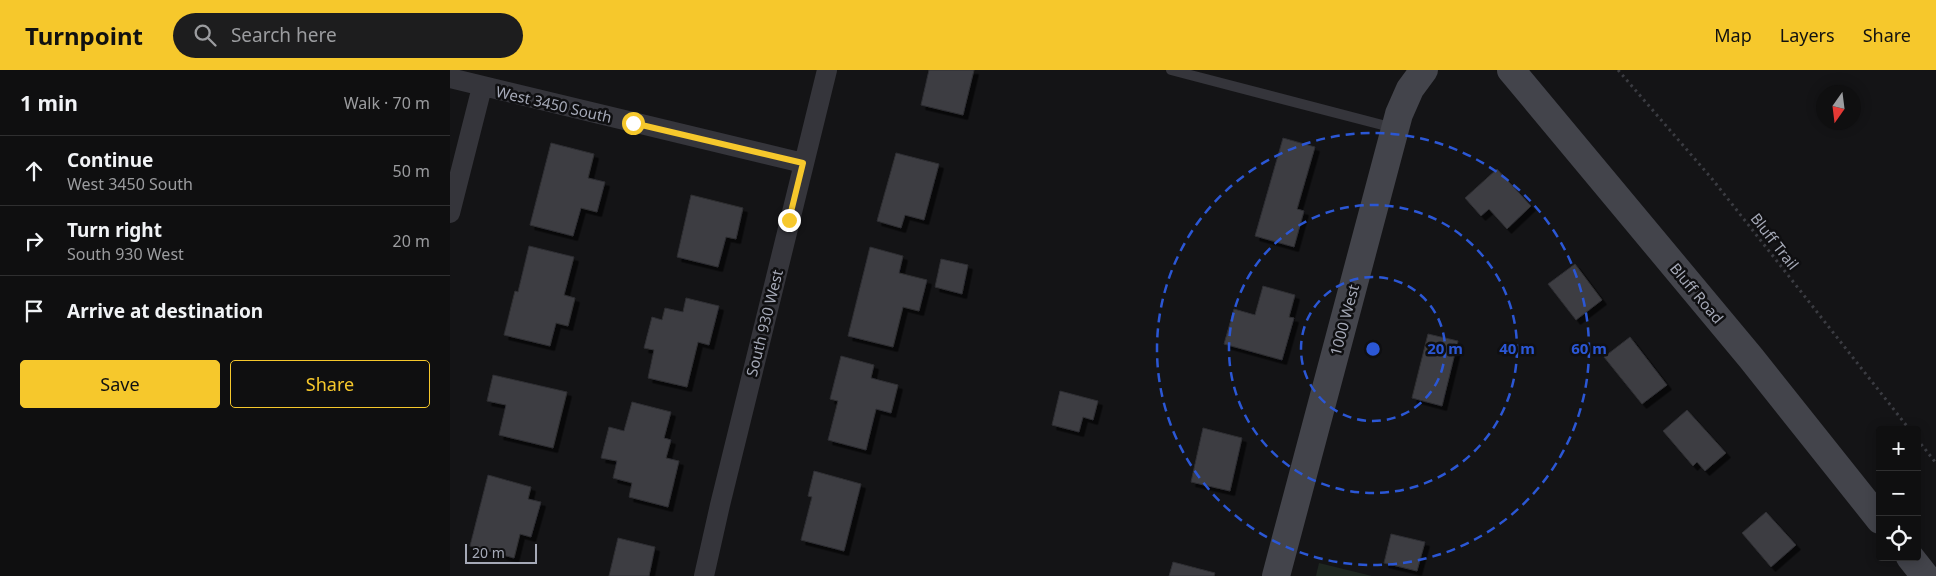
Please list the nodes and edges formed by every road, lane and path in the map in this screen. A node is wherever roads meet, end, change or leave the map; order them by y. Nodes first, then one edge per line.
1 (827, 70) edge
2 (1171, 70) edge
3 (1424, 70) edge
4 (1512, 70) edge
5 (1618, 70) edge
6 (450, 78) edge
7 (482, 87) junction
8 (1395, 128) junction
9 (803, 163) junction
10 (450, 213) edge
11 (1907, 426) edge
12 (1921, 444) edge
13 (1936, 463) edge
14 (1877, 516) edge
15 (1913, 561) edge
16 (704, 576) edge
17 (1276, 576) edge
18 (1925, 576) edge

1 - 9 street, South 930 West
2 - 8 lane
3 - 8 main road, 1000 West
4 - 14 main road, Bluff Road
5 - 11 path, Bluff Trail
6 - 7 street, West 3450 South
7 - 9 street, West 3450 South
7 - 10 street
8 - 17 main road, 1000 West
9 - 16 street, South 930 West
12 - 13 path
15 - 18 main road

